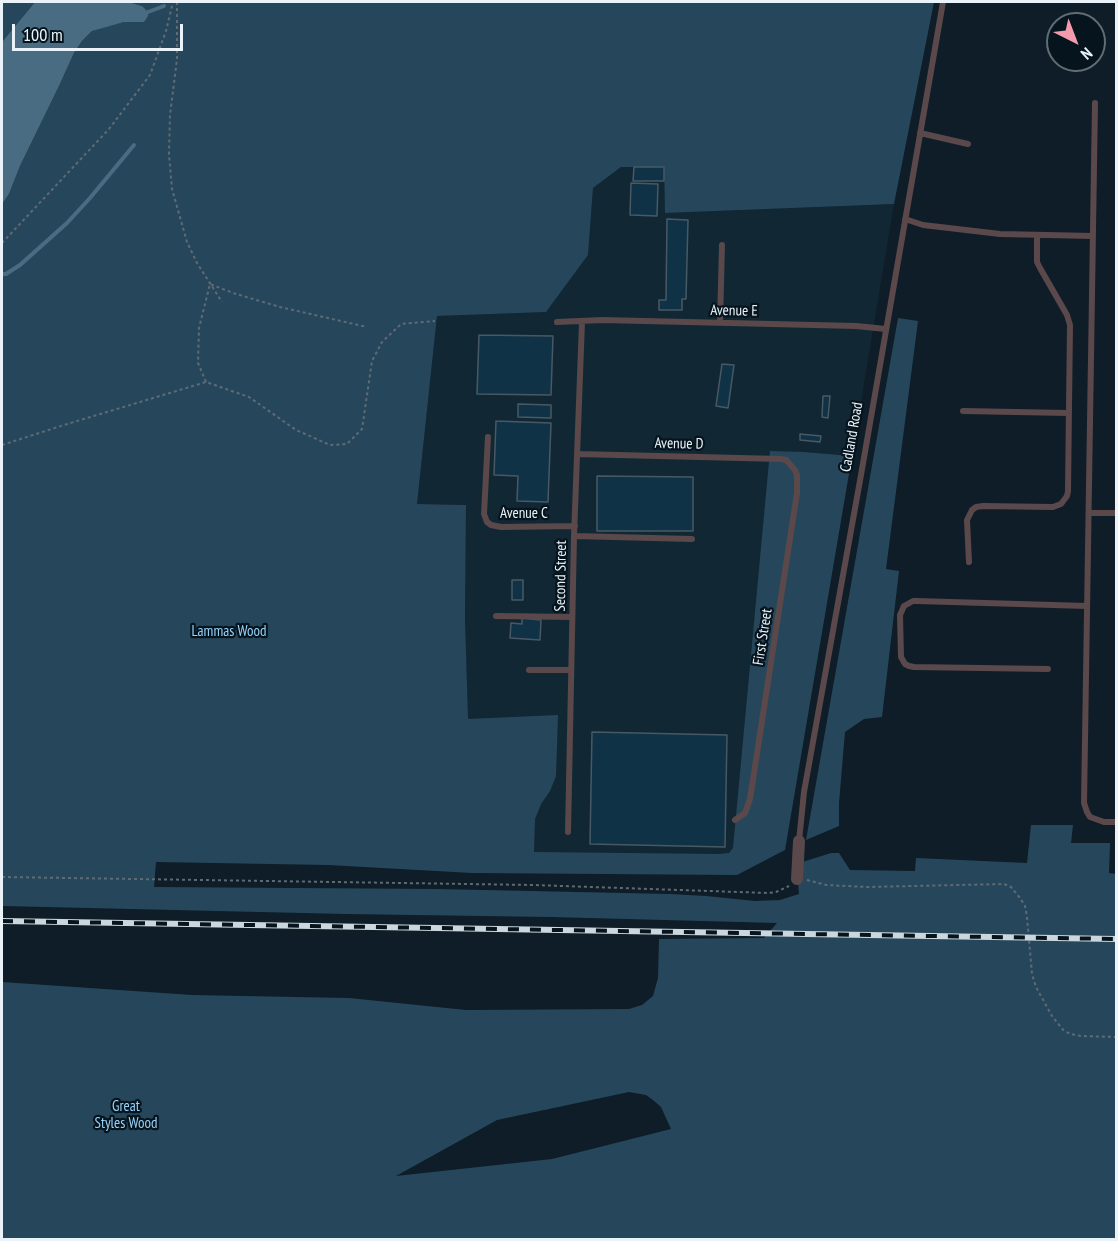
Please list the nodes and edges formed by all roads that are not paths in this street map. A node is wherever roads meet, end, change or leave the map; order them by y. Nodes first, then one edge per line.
1 (943, 2) edge
2 (1095, 103) dead end
3 (920, 133) junction
4 (968, 144) dead end
5 (905, 219) junction
6 (1037, 236) junction
7 (1093, 236) junction
8 (722, 245) dead end
9 (582, 321) junction
10 (557, 322) dead end
11 (720, 323) junction
12 (886, 329) junction
13 (963, 411) dead end
14 (1068, 413) junction
15 (488, 437) dead end
16 (577, 454) junction
17 (781, 459) joint
18 (1089, 513) junction
19 (1116, 513) edge
20 (575, 526) junction
21 (574, 536) junction
22 (692, 539) dead end
23 (969, 562) dead end
24 (1087, 606) junction
25 (496, 616) dead end
26 (572, 616) junction
27 (1048, 669) dead end
28 (529, 670) dead end
29 (571, 670) junction
30 (735, 820) dead end
31 (1116, 822) edge
32 (568, 832) dead end
33 (799, 841) joint
34 (797, 879) road end

1 - 3 lane, Cadland Road
2 - 7 lane
3 - 4 lane
3 - 5 lane, Cadland Road
5 - 6 lane
5 - 12 lane, Cadland Road
6 - 7 lane
6 - 14 lane
7 - 18 lane
8 - 11 lane
9 - 10 lane, Avenue E
9 - 11 lane, Avenue E
9 - 16 lane, Second Street
11 - 12 lane, Avenue E
12 - 33 lane, Cadland Road
13 - 14 lane
14 - 23 lane
15 - 20 lane, Avenue C
16 - 17 lane, Avenue D
16 - 20 lane, Second Street
17 - 30 lane, First Street
18 - 19 lane
18 - 24 lane
20 - 21 lane, Second Street
21 - 22 lane
21 - 26 lane, Second Street
24 - 27 lane
24 - 31 lane
25 - 26 lane
26 - 29 lane, Second Street
28 - 29 lane
29 - 32 lane, Second Street
33 - 34 street, Cadland Road

